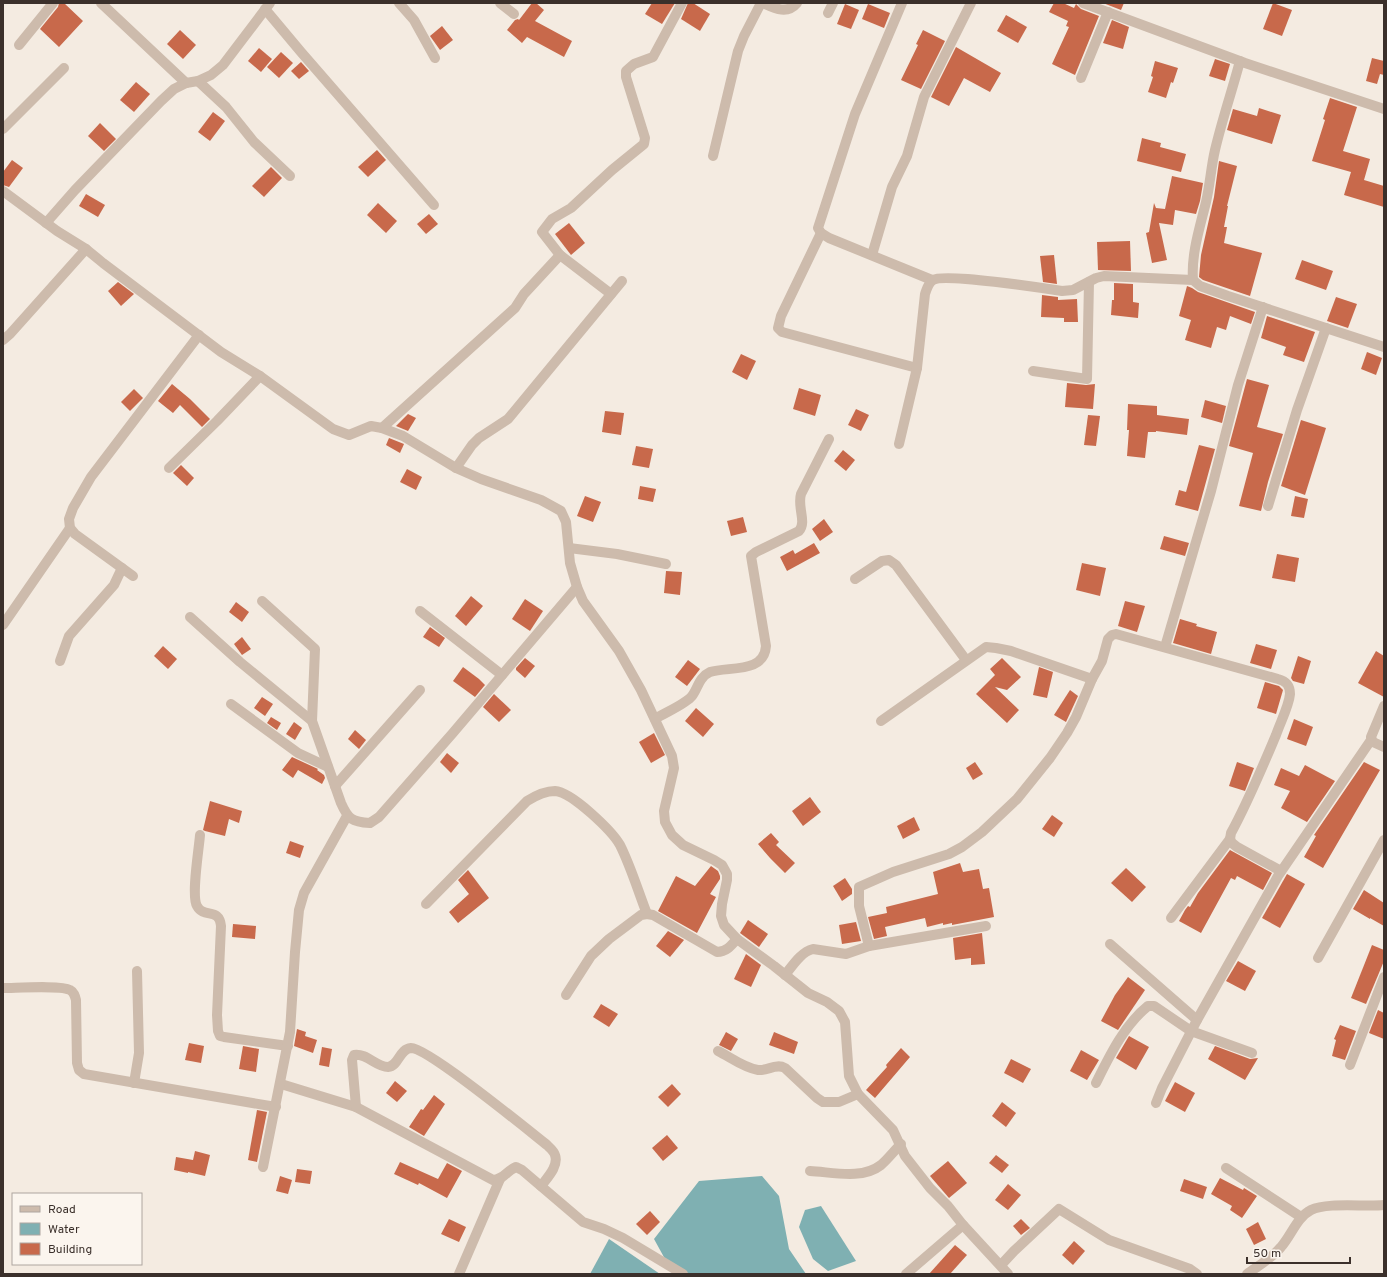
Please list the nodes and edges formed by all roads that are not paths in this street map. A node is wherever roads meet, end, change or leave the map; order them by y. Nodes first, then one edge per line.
1 (53, 3) edge
2 (101, 3) edge
3 (399, 3) edge
4 (500, 3) edge
5 (682, 3) edge
6 (762, 3) edge
7 (797, 3) edge
8 (833, 3) edge
9 (902, 3) edge
10 (971, 3) edge
11 (1083, 3) edge
12 (267, 6) edge
13 (1102, 8) edge
14 (828, 13) dead end
15 (514, 14) dead end
16 (18, 45) dead end
17 (435, 58) dead end
18 (1240, 61) junction
19 (64, 68) dead end
20 (1081, 78) dead end
21 (198, 81) junction
22 (186, 83) junction
23 (1384, 109) edge
24 (3, 129) edge
25 (713, 156) dead end
26 (290, 176) dead end
27 (3, 191) edge
28 (434, 205) dead end
29 (46, 223) junction
30 (821, 233) junction
31 (86, 249) junction
32 (560, 255) junction
33 (872, 255) junction
34 (932, 280) junction
35 (1193, 280) junction
36 (622, 281) dead end
37 (1089, 282) junction
38 (611, 294) junction
39 (1263, 307) junction
40 (1326, 328) junction
41 (199, 335) junction
42 (3, 340) edge
43 (1384, 347) edge
44 (917, 368) junction
45 (1033, 371) dead end
46 (260, 376) junction
47 (382, 428) junction
48 (829, 439) dead end
49 (899, 444) dead end
50 (169, 468) dead end
51 (456, 468) junction
52 (1268, 506) dead end
53 (70, 528) junction
54 (570, 548) junction
55 (666, 564) dead end
56 (122, 568) junction
57 (133, 576) dead end
58 (855, 580) dead end
59 (577, 587) junction
60 (262, 601) dead end
61 (420, 611) dead end
62 (190, 617) dead end
63 (3, 625) edge
64 (1165, 646) junction
65 (966, 660) junction
66 (60, 661) dead end
67 (502, 675) junction
68 (1092, 679) junction
69 (420, 690) dead end
70 (231, 704) dead end
71 (1384, 706) edge
72 (654, 719) junction
73 (312, 721) junction
74 (881, 721) dead end
75 (1371, 740) junction
76 (1384, 747) edge
77 (328, 767) junction
78 (335, 786) junction
79 (347, 816) junction
80 (200, 835) dead end
81 (1230, 839) junction
82 (1384, 840) edge
83 (1281, 872) junction
84 (426, 904) dead end
85 (647, 914) junction
86 (1171, 918) dead end
87 (986, 926) dead end
88 (737, 939) junction
89 (1110, 944) dead end
90 (868, 946) junction
91 (1318, 958) dead end
92 (137, 972) dead end
93 (785, 975) junction
94 (1384, 977) edge
95 (3, 988) edge
96 (1381, 992) edge
97 (566, 994) dead end
98 (1196, 1020) junction
99 (1191, 1031) junction
100 (288, 1046) junction
101 (718, 1051) dead end
102 (1252, 1053) dead end
103 (1350, 1065) dead end
104 (134, 1083) junction
105 (1096, 1083) dead end
106 (281, 1084) junction
107 (858, 1094) junction
108 (1156, 1103) dead end
109 (276, 1107) junction
110 (356, 1107) junction
111 (901, 1144) junction
112 (263, 1166) dead end
113 (1226, 1168) dead end
114 (810, 1171) dead end
115 (500, 1179) junction
116 (541, 1186) junction
117 (1384, 1205) edge
118 (1302, 1217) junction
119 (963, 1225) junction
120 (1001, 1265) junction
121 (459, 1274) edge
122 (684, 1274) edge
123 (906, 1274) edge
124 (1008, 1274) edge
125 (1197, 1274) edge
126 (1247, 1274) edge

1 - 16 street
2 - 22 street
3 - 17 street
4 - 15 street
5 - 32 street
6 - 7 street
6 - 25 street
8 - 14 street
9 - 30 street
10 - 33 street
11 - 13 street
12 - 21 street
12 - 28 street
13 - 18 street
13 - 20 street
18 - 23 street
18 - 35 street
19 - 24 street
21 - 22 street
21 - 26 street
22 - 29 street
27 - 29 street
29 - 31 street
30 - 33 street
30 - 44 street
31 - 41 street
31 - 42 street
32 - 38 street
32 - 47 street
33 - 34 street
34 - 37 street
34 - 44 street
35 - 37 street
35 - 39 street
36 - 38 street
37 - 45 street
38 - 51 street
39 - 40 street
39 - 64 street
40 - 43 street
40 - 52 street
41 - 46 street
41 - 53 street
44 - 49 street
46 - 47 street
46 - 50 street
47 - 51 street
48 - 72 street
51 - 54 street
53 - 56 street
53 - 63 street
54 - 55 street
54 - 59 street
56 - 57 street
56 - 66 street
58 - 65 street
59 - 67 street
59 - 72 street
60 - 73 street
61 - 67 street
62 - 73 street
64 - 68 street
64 - 81 street
65 - 68 street
65 - 74 street
67 - 79 street
68 - 90 street
69 - 78 street
70 - 77 street
71 - 75 street
72 - 88 street
73 - 77 street
75 - 76 street
75 - 83 street
77 - 78 street
78 - 79 street
79 - 100 street
80 - 100 street
81 - 83 street
81 - 86 street
82 - 91 street
83 - 98 street
84 - 85 street
85 - 88 street
85 - 97 street
87 - 90 street
88 - 93 street
89 - 98 street
90 - 93 street
92 - 104 street
93 - 107 street
94 - 96 street
95 - 104 street
96 - 103 street
98 - 99 street
99 - 102 street
99 - 105 street
99 - 108 street
100 - 106 street
101 - 107 street
104 - 109 street
106 - 109 street
106 - 110 street
107 - 111 street
109 - 112 street
110 - 115 street
110 - 116 street
111 - 114 street
111 - 119 street
113 - 118 street
115 - 116 street
115 - 121 street
116 - 122 street
117 - 118 street
118 - 126 street
119 - 120 street
119 - 123 street
120 - 124 street
120 - 125 street

